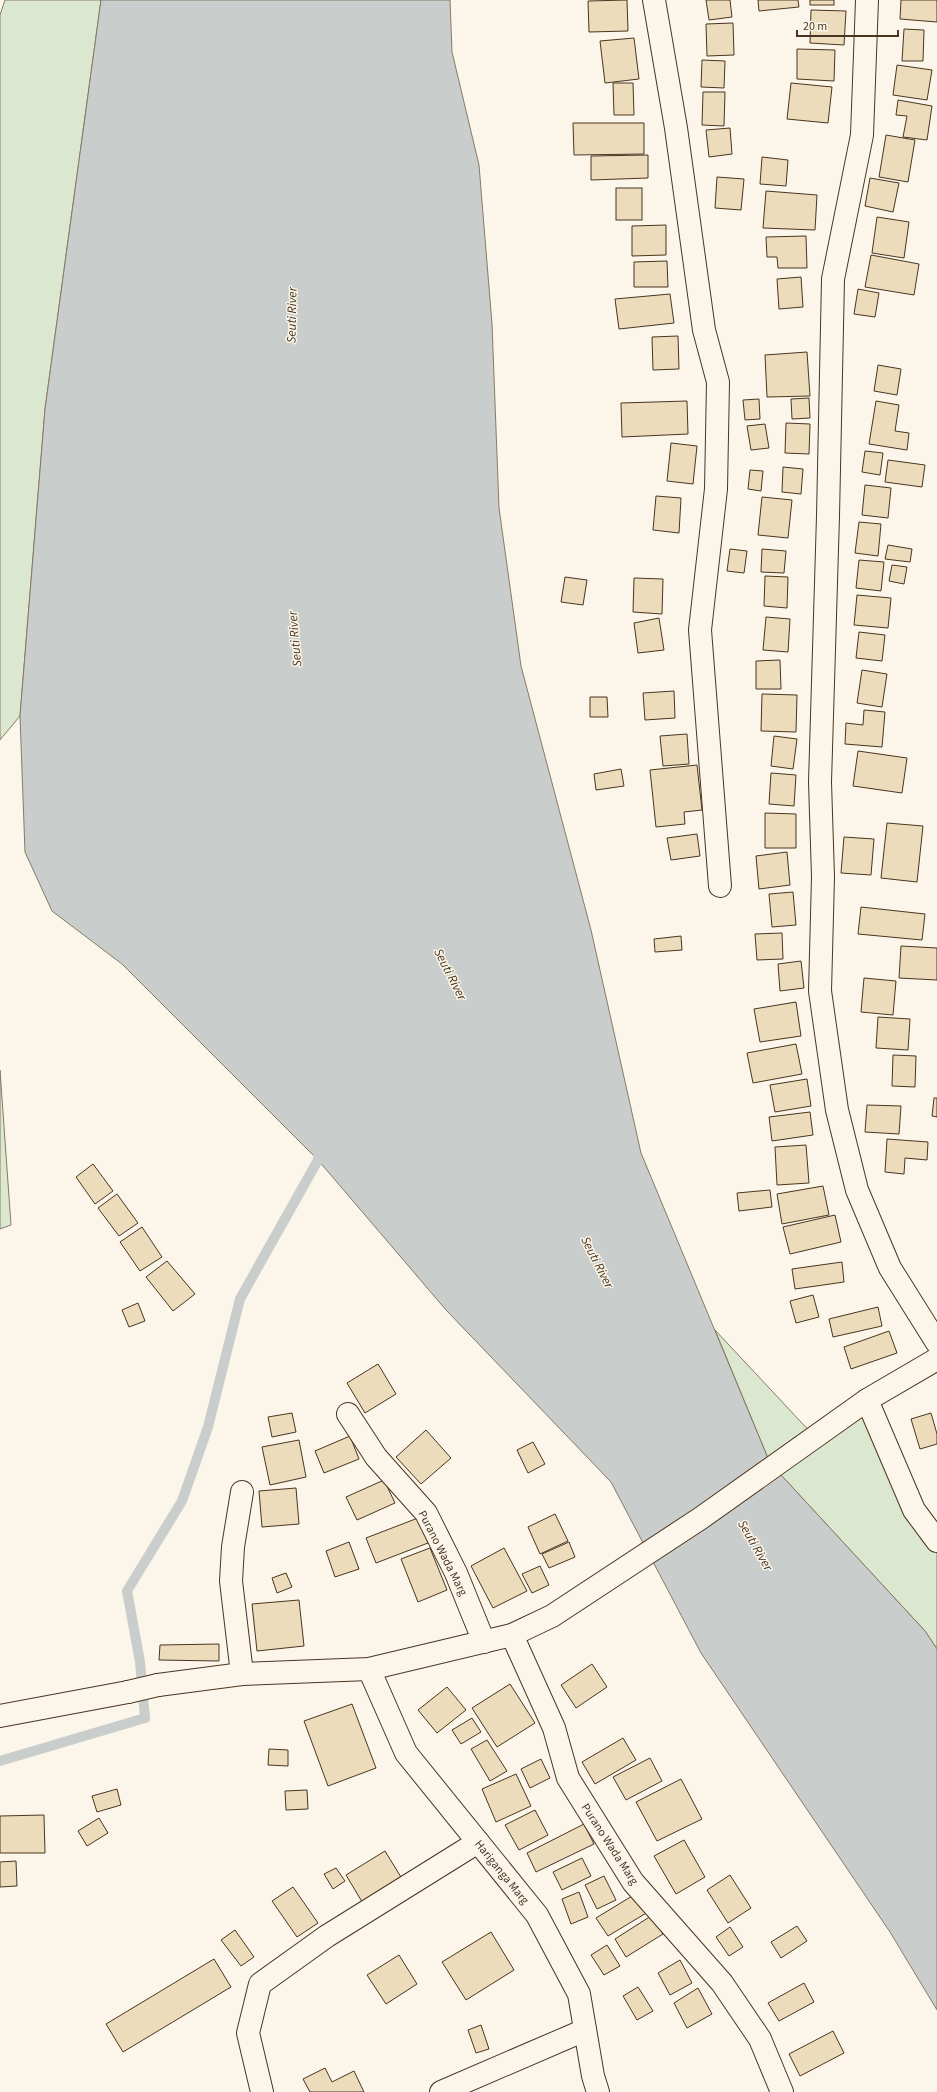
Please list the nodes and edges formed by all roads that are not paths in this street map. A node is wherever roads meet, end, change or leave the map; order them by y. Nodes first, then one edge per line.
1 (654, 0) edge
2 (867, 0) edge
3 (720, 886) dead end
4 (937, 1343) edge
5 (937, 1359) edge
6 (867, 1400) junction
7 (348, 1414) dead end
8 (242, 1492) dead end
9 (937, 1541) edge
10 (512, 1636) junction
11 (484, 1642) junction
12 (370, 1669) junction
13 (242, 1674) junction
14 (0, 1716) edge
15 (478, 1842) junction
16 (585, 2030) junction
17 (262, 2092) edge
18 (441, 2092) edge
19 (598, 2092) edge
20 (782, 2092) edge

1 - 3 street
2 - 4 street
5 - 6 street
6 - 9 street
6 - 10 street
7 - 11 street, Purano Wada Marg
8 - 13 street
10 - 11 street
10 - 20 street, Purano Wada Marg
11 - 12 street
12 - 13 street
12 - 15 street, Hariganga Marg
13 - 14 street
15 - 16 street, Hariganga Marg
15 - 17 street
16 - 18 street
16 - 19 street, Hariganga Marg

